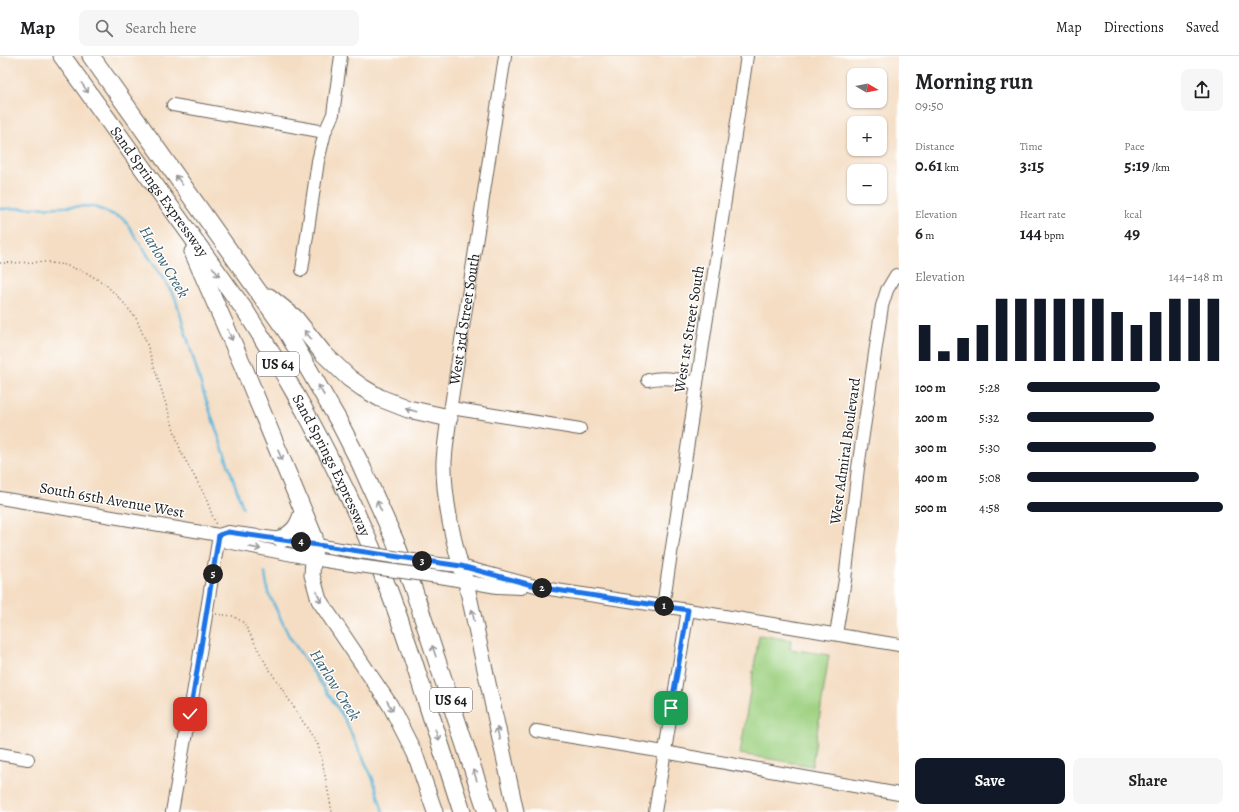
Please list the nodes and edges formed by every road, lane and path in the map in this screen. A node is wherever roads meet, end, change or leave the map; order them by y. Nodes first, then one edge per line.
1 (62, 56) edge
2 (91, 56) edge
3 (341, 56) edge
4 (505, 56) edge
5 (747, 56) edge
6 (173, 105) dead end
7 (325, 132) junction
8 (177, 218) junction
9 (0, 263) edge
10 (302, 270) dead end
11 (896, 275) dead end
12 (255, 286) junction
13 (648, 380) dead end
14 (697, 383) junction
15 (450, 413) junction
16 (580, 429) dead end
17 (0, 498) edge
18 (303, 512) junction
19 (219, 535) junction
20 (282, 539) junction
21 (313, 552) junction
22 (461, 566) junction
23 (466, 582) junction
24 (543, 588) junction
25 (664, 606) junction
26 (688, 610) junction
27 (206, 613) junction
28 (836, 634) junction
29 (899, 644) edge
30 (536, 730) dead end
31 (664, 752) junction
32 (0, 754) edge
33 (28, 759) dead end
34 (899, 794) edge
35 (172, 812) edge
36 (332, 812) edge
37 (435, 812) edge
38 (462, 812) edge
39 (487, 812) edge
40 (516, 812) edge
41 (655, 812) edge

1 -> 8 highway, Sand Springs Expressway / US 64
12 -> 2 highway, Sand Springs Expressway / US 64
3 - 7 street
4 - 15 street, West 3rd Street South
5 - 14 street, West 1st Street South
6 - 7 street
7 - 10 street
8 -> 18 highway
8 -> 38 highway, Sand Springs Expressway / US 64
9 - 19 path
11 - 28 street, West Admiral Boulevard
15 -> 12 highway
39 -> 12 highway, Sand Springs Expressway / US 64
13 - 14 street
14 - 25 street, West 1st Street South
15 - 16 street
15 - 22 main road, West 3rd Street South
17 - 19 street, South 65th Avenue West
18 - 20 highway
18 - 21 highway
19 - 20 street, South 65th Avenue West
19 -> 21 street, South 65th Avenue West
19 - 27 street
20 - 21 street, South 65th Avenue West
21 - 22 street, South 65th Avenue West, bridge
21 - 23 street, South 65th Avenue West, bridge
21 -> 37 main road
22 - 23 main road, West 3rd Street South
22 - 24 street, South 65th Avenue West
23 - 24 street, South 65th Avenue West
40 -> 23 main road, West 3rd Street South
24 - 25 street, South 65th Avenue West
25 - 26 street, South 65th Avenue West
26 - 28 street, South 65th Avenue West
26 - 31 street
27 - 35 street
27 - 36 path
28 - 29 street, South 65th Avenue West
30 - 31 street
31 - 34 street
31 - 41 street
32 - 33 street

